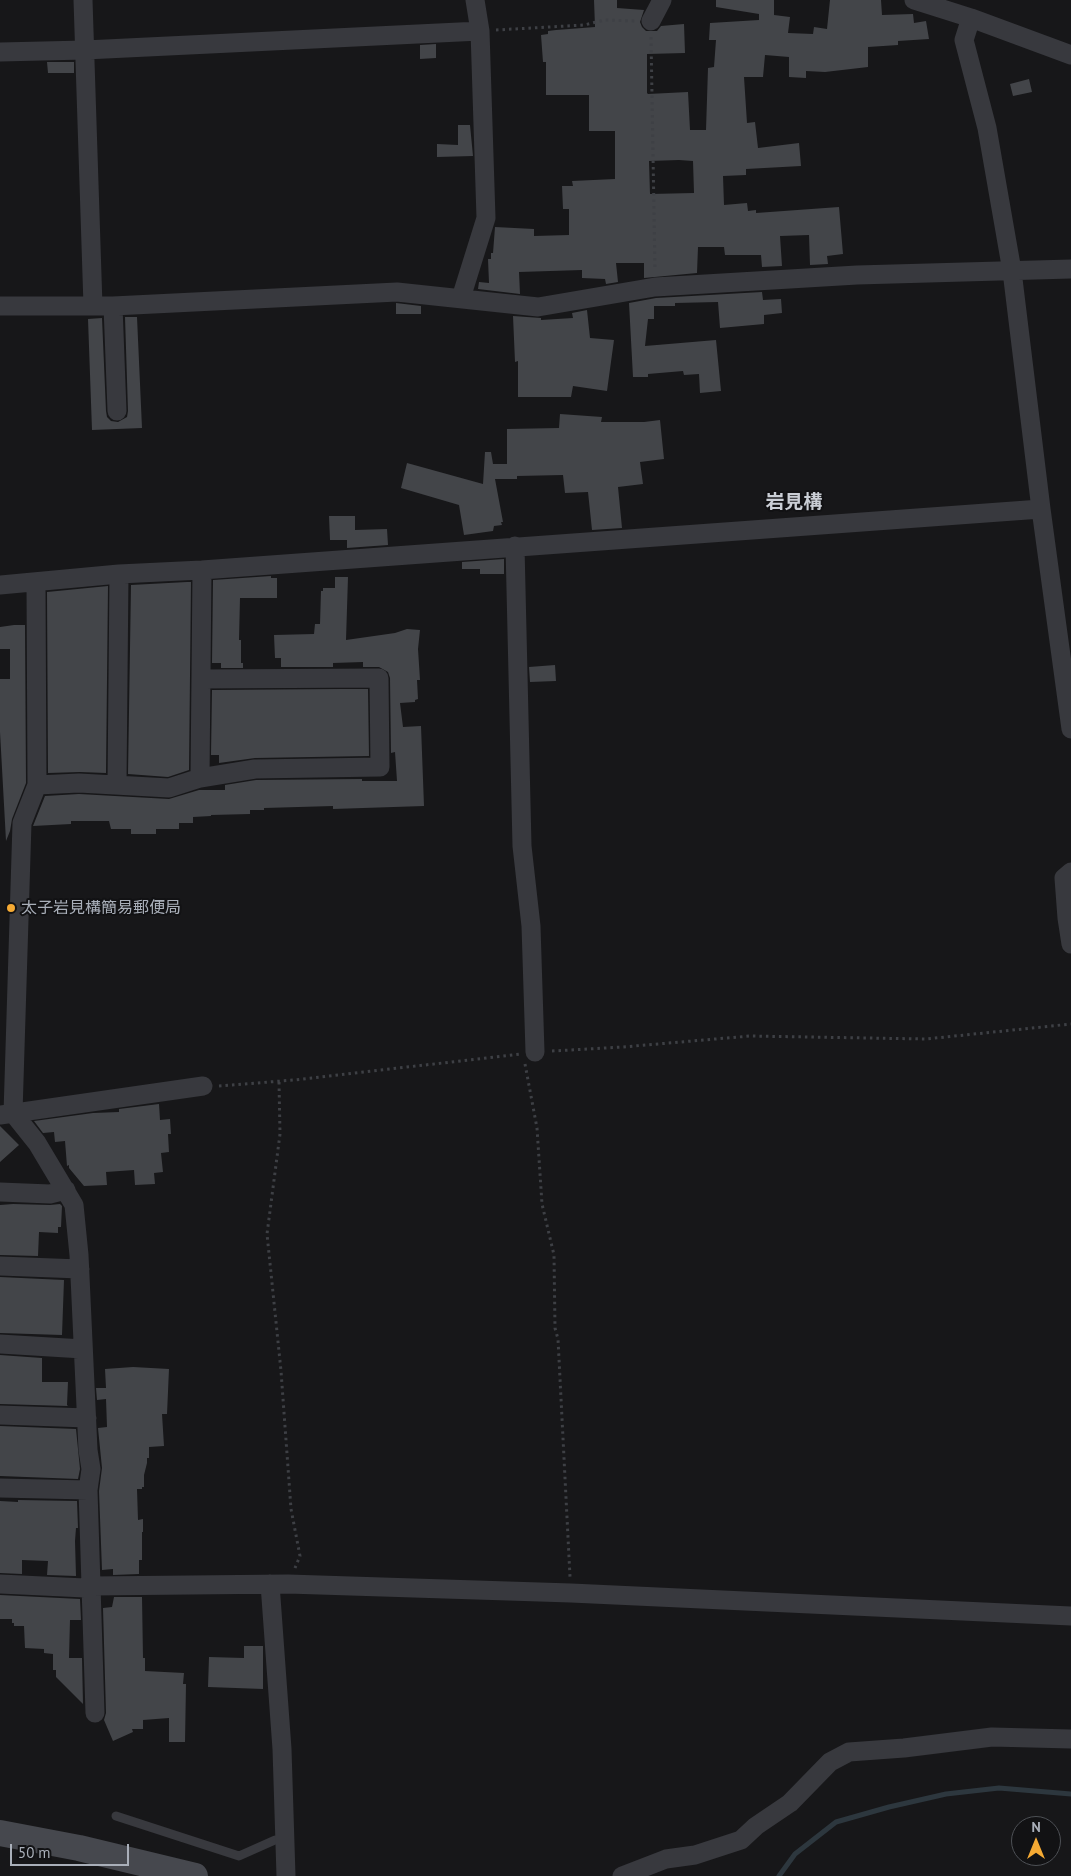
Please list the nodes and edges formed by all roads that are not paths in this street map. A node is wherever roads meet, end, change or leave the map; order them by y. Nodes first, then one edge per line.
1 (83, 0) edge
2 (475, 0) edge
3 (662, 0) edge
4 (914, 0) edge
5 (971, 18) junction
6 (651, 21) road end
7 (480, 30) junction
8 (85, 50) junction
9 (0, 52) edge
10 (1071, 55) edge
11 (1071, 269) edge
12 (1012, 271) junction
13 (462, 298) junction
14 (0, 306) edge
15 (93, 306) junction
16 (113, 306) junction
17 (117, 411) dead end
18 (1041, 509) junction
19 (515, 546) junction
20 (202, 570) junction
21 (119, 574) junction
22 (36, 582) junction
23 (0, 585) edge
24 (202, 679) junction
25 (1071, 729) edge
26 (200, 778) junction
27 (37, 785) junction
28 (117, 785) junction
29 (1069, 876) edge
30 (1071, 944) edge
31 (529, 1053) road end
32 (203, 1086) road end
33 (7, 1114) edge
34 (66, 1190) junction
35 (0, 1192) edge
36 (0, 1266) edge
37 (80, 1269) junction
38 (0, 1344) edge
39 (83, 1349) junction
40 (0, 1415) edge
41 (86, 1418) junction
42 (0, 1488) edge
43 (88, 1490) junction
44 (0, 1584) edge
45 (279, 1584) junction
46 (92, 1586) junction
47 (1071, 1616) edge
48 (95, 1713) dead end
49 (1071, 1739) edge
50 (116, 1816) dead end
51 (0, 1833) edge
52 (285, 1840) junction
53 (195, 1876) edge
54 (286, 1876) edge
55 (622, 1876) edge

1 - 8 street
2 - 7 street
3 - 6 street
4 - 5 street
5 - 10 street
5 - 12 street
7 - 8 street
7 - 13 street
8 - 9 street
8 - 15 street
11 - 12 street
12 - 13 street
12 - 18 street
13 - 16 street
14 - 15 street
15 - 16 street
16 - 17 street
18 - 19 street
18 - 25 street
19 - 20 street
19 - 31 street
20 - 21 street
20 - 24 street
21 - 22 street
21 - 28 street
22 - 23 street
22 - 27 street
24 - 26 street
24 - 26 street
26 - 28 street
27 - 28 street
27 - 33 street
29 - 30 street
32 - 33 street
33 - 34 street
34 - 35 street
34 - 37 street
36 - 37 street
37 - 39 street
38 - 39 street
39 - 41 street
40 - 41 street
41 - 43 street
42 - 43 street
43 - 46 street
44 - 46 street
45 - 46 street
45 - 47 street
45 - 52 street
46 - 48 street
49 - 55 street
50 - 52 lane
51 - 53 street
52 - 54 street

